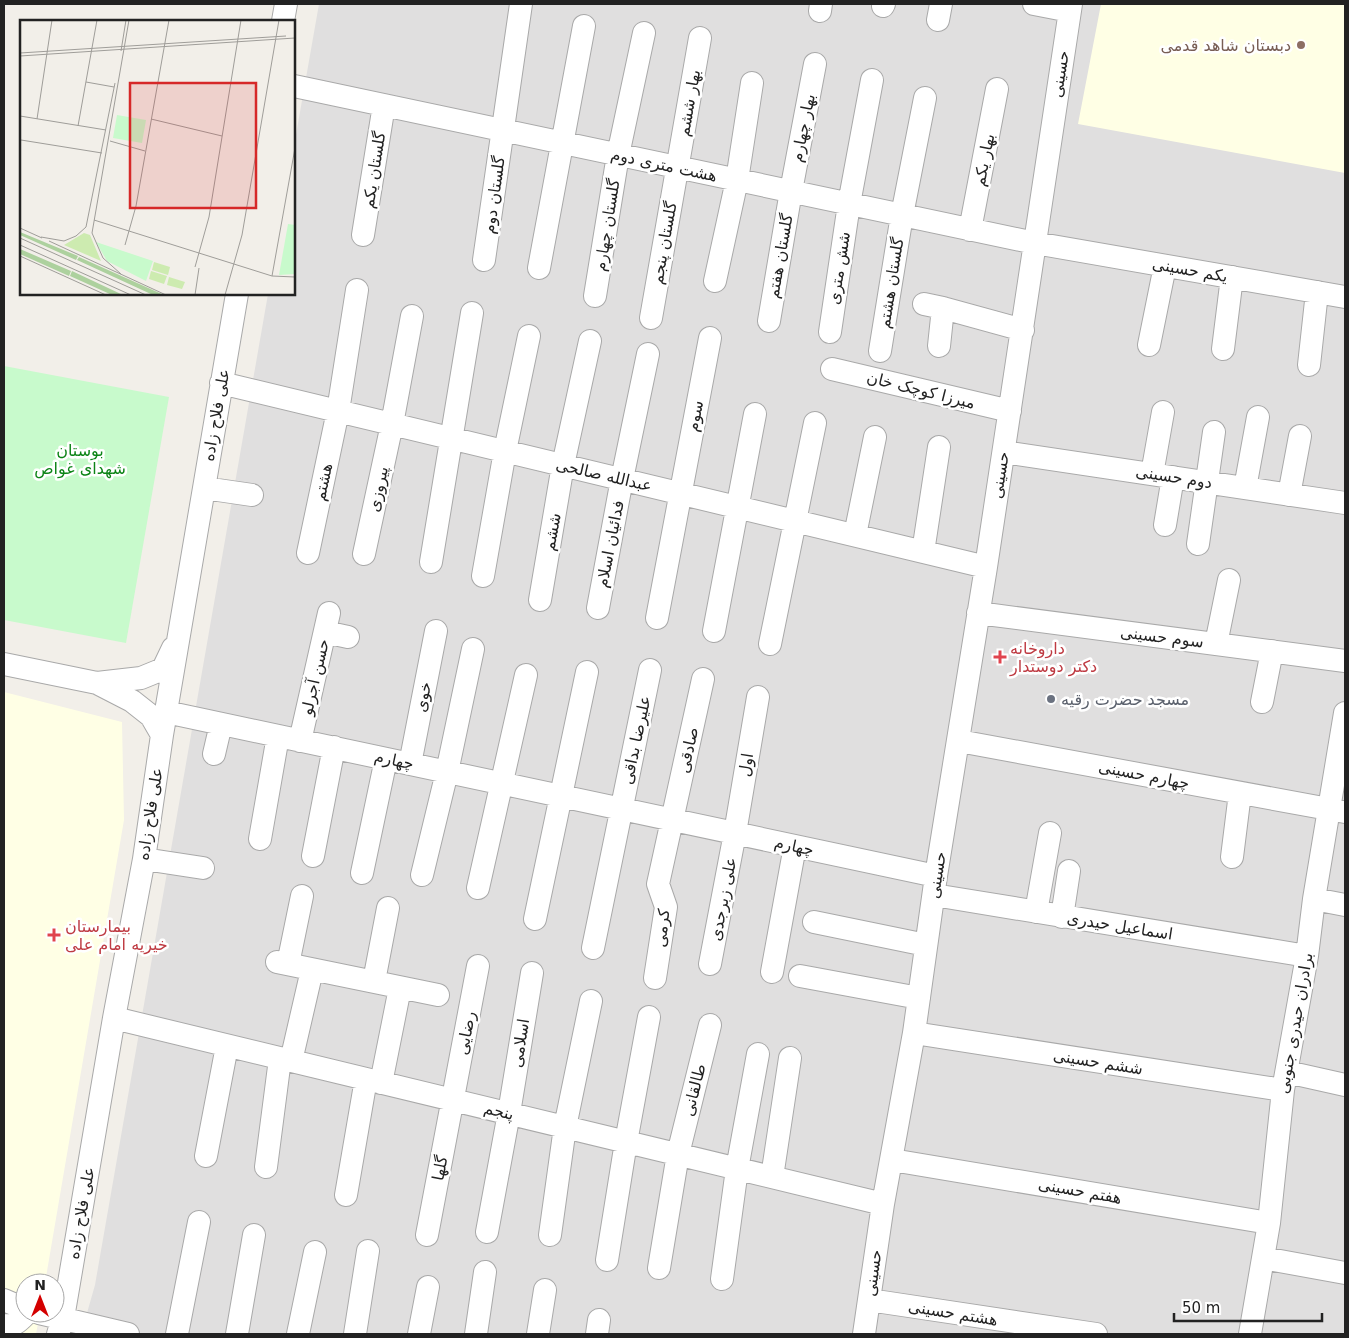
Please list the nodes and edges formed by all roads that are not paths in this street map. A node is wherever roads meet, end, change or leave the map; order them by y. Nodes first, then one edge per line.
1 (286, 4) edge
2 (521, 4) edge
3 (1034, 4) edge
4 (1071, 7) edge
5 (283, 20) edge
6 (584, 26) dead end
7 (644, 33) dead end
8 (700, 38) dead end
9 (815, 64) dead end
10 (872, 80) dead end
11 (752, 83) dead end
12 (295, 86) edge
13 (998, 89) dead end
14 (925, 98) dead end
15 (384, 105) junction
16 (503, 131) junction
17 (563, 143) junction
18 (618, 155) junction
19 (678, 168) junction
20 (737, 180) junction
21 (791, 191) junction
22 (849, 204) junction
23 (902, 215) junction
24 (970, 230) junction
25 (363, 235) dead end
26 (1035, 243) junction
27 (484, 260) dead end
28 (1165, 266) junction
29 (539, 268) dead end
30 (1232, 277) junction
31 (715, 281) dead end
32 (357, 290) dead end
33 (1316, 292) junction
34 (236, 295) edge
35 (595, 296) dead end
36 (1345, 297) edge
37 (472, 313) dead end
38 (412, 316) dead end
39 (651, 318) dead end
40 (769, 321) dead end
41 (1023, 330) junction
42 (830, 332) dead end
43 (528, 336) dead end
44 (710, 338) dead end
45 (590, 341) dead end
46 (1149, 345) dead end
47 (938, 346) dead end
48 (1224, 349) dead end
49 (880, 351) dead end
50 (648, 354) dead end
51 (1309, 365) dead end
52 (832, 368) dead end
53 (222, 383) junction
54 (338, 411) junction
55 (1010, 411) junction
56 (1163, 412) dead end
57 (755, 414) dead end
58 (1258, 417) dead end
59 (392, 424) junction
60 (815, 424) dead end
61 (1214, 432) dead end
62 (1300, 436) dead end
63 (875, 437) dead end
64 (452, 438) junction
65 (939, 447) dead end
66 (505, 451) junction
67 (1004, 452) junction
68 (564, 465) junction
69 (1162, 476) junction
70 (622, 479) junction
71 (1206, 482) junction
72 (204, 488) junction
73 (1245, 488) junction
74 (681, 493) junction
75 (252, 495) dead end
76 (1289, 495) junction
77 (1345, 503) edge
78 (738, 507) junction
79 (796, 521) junction
80 (1165, 526) dead end
81 (855, 535) junction
82 (1198, 544) dead end
83 (922, 552) junction
84 (308, 553) dead end
85 (364, 554) dead end
86 (431, 562) dead end
87 (986, 567) junction
88 (483, 576) dead end
89 (1229, 580) dead end
90 (540, 600) dead end
91 (598, 608) dead end
92 (978, 613) junction
93 (657, 618) dead end
94 (436, 631) dead end
95 (714, 631) dead end
96 (348, 637) dead end
97 (178, 638) junction
98 (770, 644) dead end
99 (1216, 644) junction
100 (473, 649) dead end
101 (1272, 651) junction
102 (1345, 661) edge
103 (4, 664) edge
104 (650, 670) dead end
105 (587, 672) dead end
106 (526, 674) dead end
107 (703, 679) dead end
108 (97, 683) junction
109 (758, 697) dead end
110 (1262, 702) dead end
111 (166, 712) junction
112 (1345, 713) edge
113 (221, 724) junction
114 (162, 735) junction
115 (278, 736) junction
116 (300, 740) junction
117 (958, 740) junction
118 (334, 747) junction
119 (214, 754) dead end
120 (386, 758) junction
121 (410, 764) junction
122 (447, 772) junction
123 (502, 783) junction
124 (1240, 793) junction
125 (560, 796) junction
126 (622, 809) junction
127 (1337, 811) edge
128 (673, 820) junction
129 (735, 833) junction
130 (1050, 833) dead end
131 (260, 839) dead end
132 (795, 846) junction
133 (313, 856) dead end
134 (1232, 857) dead end
135 (144, 859) junction
136 (202, 868) dead end
137 (1069, 871) dead end
138 (362, 873) dead end
139 (422, 874) dead end
140 (935, 886) junction
141 (478, 888) dead end
142 (302, 896) dead end
143 (1314, 899) junction
144 (1345, 905) edge
145 (388, 908) dead end
146 (1036, 912) junction
147 (1062, 917) junction
148 (536, 919) dead end
149 (814, 922) dead end
150 (926, 945) junction
151 (593, 948) dead end
152 (1307, 956) junction
153 (710, 964) dead end
154 (478, 966) dead end
155 (312, 970) junction
156 (772, 972) dead end
157 (532, 973) dead end
158 (800, 976) dead end
159 (655, 978) dead end
160 (374, 982) junction
161 (400, 988) junction
162 (438, 994) dead end
163 (918, 998) junction
164 (592, 1001) dead end
165 (649, 1017) dead end
166 (114, 1018) junction
167 (710, 1025) dead end
168 (914, 1033) junction
169 (227, 1046) junction
170 (758, 1054) dead end
171 (790, 1058) dead end
172 (286, 1060) junction
173 (374, 1081) junction
174 (1285, 1081) junction
175 (1345, 1085) edge
176 (453, 1100) junction
177 (509, 1114) junction
178 (565, 1127) junction
179 (626, 1142) junction
180 (678, 1154) junction
181 (206, 1156) dead end
182 (892, 1160) junction
183 (266, 1167) dead end
184 (737, 1169) junction
185 (772, 1177) junction
186 (346, 1195) dead end
187 (883, 1204) junction
188 (199, 1222) dead end
189 (1268, 1223) junction
190 (487, 1232) dead end
191 (254, 1235) dead end
192 (427, 1235) dead end
193 (550, 1235) dead end
194 (368, 1251) dead end
195 (315, 1252) dead end
196 (1263, 1258) junction
197 (607, 1260) dead end
198 (659, 1268) dead end
199 (485, 1272) dead end
200 (1345, 1273) edge
201 (722, 1279) dead end
202 (428, 1287) dead end
203 (545, 1290) dead end
204 (870, 1300) junction
205 (18, 1323) edge
206 (4, 1325) edge
207 (61, 1326) edge
208 (128, 1334) edge
209 (177, 1334) edge
210 (237, 1334) edge
211 (298, 1334) edge
212 (355, 1334) edge
213 (419, 1334) edge
214 (476, 1334) edge
215 (538, 1334) edge
216 (864, 1334) edge
217 (1096, 1334) edge
218 (1250, 1334) edge

1 - 5 street
2 - 16 street, گلستان دوم
3 - 4 street
4 - 26 street, حسینی
6 - 17 street
7 - 18 street, گلستان چهارم
8 - 19 street, بهار ششم
9 - 21 street, بهار چهارم
10 - 22 street, شش متری
11 - 20 street
12 - 15 street, هشت متری دوم
13 - 24 street, بهار یکم
14 - 23 street, گلستان هشتم
15 - 16 street, هشت متری دوم
15 - 25 street, گلستان یکم
16 - 17 street, هشت متری دوم
16 - 27 street, گلستان دوم
17 - 18 street, هشت متری دوم
17 - 29 street
18 - 19 street, هشت متری دوم
18 - 35 street, گلستان چهارم
19 - 20 street, هشت متری دوم
19 - 39 street, گلستان پنجم
20 - 21 street, هشت متری دوم
20 - 31 street
21 - 22 street, هشت متری دوم
21 - 40 street, گلستان هفتم
22 - 23 street, هشت متری دوم
22 - 42 street, شش متری
23 - 24 street, هشت متری دوم
23 - 49 street, گلستان هشتم
24 - 26 street, هشت متری دوم
26 - 28 street, یکم حسینی
26 - 41 street, حسینی
28 - 30 street, یکم حسینی
28 - 46 street
30 - 33 street, یکم حسینی
30 - 48 street
32 - 54 street, هشتم
33 - 36 street, یکم حسینی
33 - 51 street
34 - 53 street, علی فلاح زاده
37 - 64 street
38 - 59 street, پیروزی
41 - 47 street
41 - 55 street, حسینی
43 - 66 street
44 - 74 street, سوم
45 - 68 street, ششم
50 - 70 street, فدائیان اسلام
52 - 55 street, میرزا کوچک خان
53 - 54 street, عبدالله صالحی
53 - 72 street, علی فلاح زاده
54 - 59 street, عبدالله صالحی
54 - 84 street, هشتم
55 - 67 street, حسینی
56 - 69 street
57 - 78 street
58 - 73 street
59 - 64 street, عبدالله صالحی
59 - 85 street, پیروزی
60 - 79 street
61 - 71 street
62 - 76 street
63 - 81 street
64 - 66 street, عبدالله صالحی
64 - 86 street
65 - 83 street
66 - 68 street, عبدالله صالحی
66 - 88 street
67 - 69 street, دوم حسینی
67 - 87 street, حسینی
68 - 70 street, عبدالله صالحی
68 - 90 street, ششم
69 - 71 street, دوم حسینی
69 - 80 street
70 - 74 street, عبدالله صالحی
70 - 91 street, فدائیان اسلام
71 - 73 street, دوم حسینی
71 - 82 street
72 - 75 street
72 - 97 street, علی فلاح زاده
73 - 76 street, دوم حسینی
74 - 78 street, عبدالله صالحی
74 - 93 street, سوم
76 - 77 street, دوم حسینی
78 - 79 street, عبدالله صالحی
78 - 95 street
79 - 81 street, عبدالله صالحی
79 - 98 street
81 - 83 street, عبدالله صالحی
83 - 87 street, عبدالله صالحی
87 - 92 street, حسینی
89 - 99 street
92 - 99 street, سوم حسینی
92 - 117 street, حسینی
94 - 121 street, خوی
96 - 116 street, حسن آجرلو
97 - 108 street
97 - 111 street, علی فلاح زاده
99 - 101 street, سوم حسینی
100 - 122 street
101 - 102 street, سوم حسینی
101 - 110 street
103 - 108 street
104 - 126 street, علیرضا بداقی
105 - 125 street
106 - 123 street
107 - 128 street, صادقی
108 - 114 street
109 - 129 street, اول
111 - 113 street, چهارم
111 - 114 street, علی فلاح زاده
112 - 127 street, برادران حیدری جنوبی
113 - 115 street, چهارم
113 - 119 street
114 - 135 street, علی فلاح زاده
115 - 116 street, چهارم
115 - 131 street
116 - 118 street, چهارم
117 - 124 street, چهارم حسینی
117 - 140 street, حسینی
118 - 120 street, چهارم
118 - 133 street
120 - 121 street, چهارم
120 - 138 street
121 - 122 street, چهارم
122 - 123 street, چهارم
122 - 139 street
123 - 125 street, چهارم
123 - 141 street
124 - 127 street, چهارم حسینی
124 - 134 street
125 - 126 street, چهارم
125 - 148 street
126 - 128 street, چهارم
126 - 151 street
127 - 143 street, برادران حیدری جنوبی
128 - 129 street, چهارم
128 - 159 street, کرمی
129 - 132 street, چهارم
129 - 153 street, علی زبرجدی
130 - 146 street
132 - 140 street, چهارم
132 - 156 street
135 - 136 street
135 - 166 street, علی فلاح زاده
137 - 147 street
140 - 146 street, اسماعیل حیدری
140 - 150 street, حسینی
142 - 155 street
143 - 144 street
143 - 152 street, برادران حیدری جنوبی
145 - 160 street
146 - 147 street, اسماعیل حیدری
147 - 152 street, اسماعیل حیدری
149 - 150 street
150 - 163 street, حسینی
152 - 174 street, برادران حیدری جنوبی
154 - 176 street, رضایی
155 - 160 street
155 - 172 street
157 - 177 street, اسلامی
158 - 163 street
160 - 161 street
161 - 162 street
161 - 173 street
163 - 168 street, حسینی
164 - 178 street
165 - 179 street
166 - 169 street, پنجم
166 - 207 street, علی فلاح زاده
167 - 180 street, طالقانی
168 - 174 street, ششم حسینی
168 - 182 street, حسینی
169 - 172 street, پنجم
169 - 181 street
170 - 184 street
171 - 185 street
172 - 173 street, پنجم
172 - 183 street
173 - 176 street, پنجم
173 - 186 street
174 - 175 street, ششم حسینی
174 - 189 street, برادران حیدری جنوبی
176 - 177 street, پنجم
176 - 192 street, گلها
177 - 178 street, پنجم
177 - 190 street, اسلامی
178 - 179 street, پنجم
178 - 193 street
179 - 180 street, پنجم
179 - 197 street
180 - 184 street, پنجم
180 - 198 street, طالقانی
182 - 187 street, حسینی
182 - 189 street, هفتم حسینی
184 - 185 street, پنجم
184 - 201 street
185 - 187 street, پنجم
187 - 204 street, حسینی
188 - 209 street
189 - 196 street, برادران حیدری جنوبی
191 - 210 street
194 - 212 street
195 - 211 street
196 - 200 street
196 - 218 street, برادران حیدری جنوبی
199 - 214 street
202 - 213 street
203 - 215 street
204 - 216 street, حسینی
204 - 217 street, هشتم حسینی
205 - 206 street
207 - 208 street

